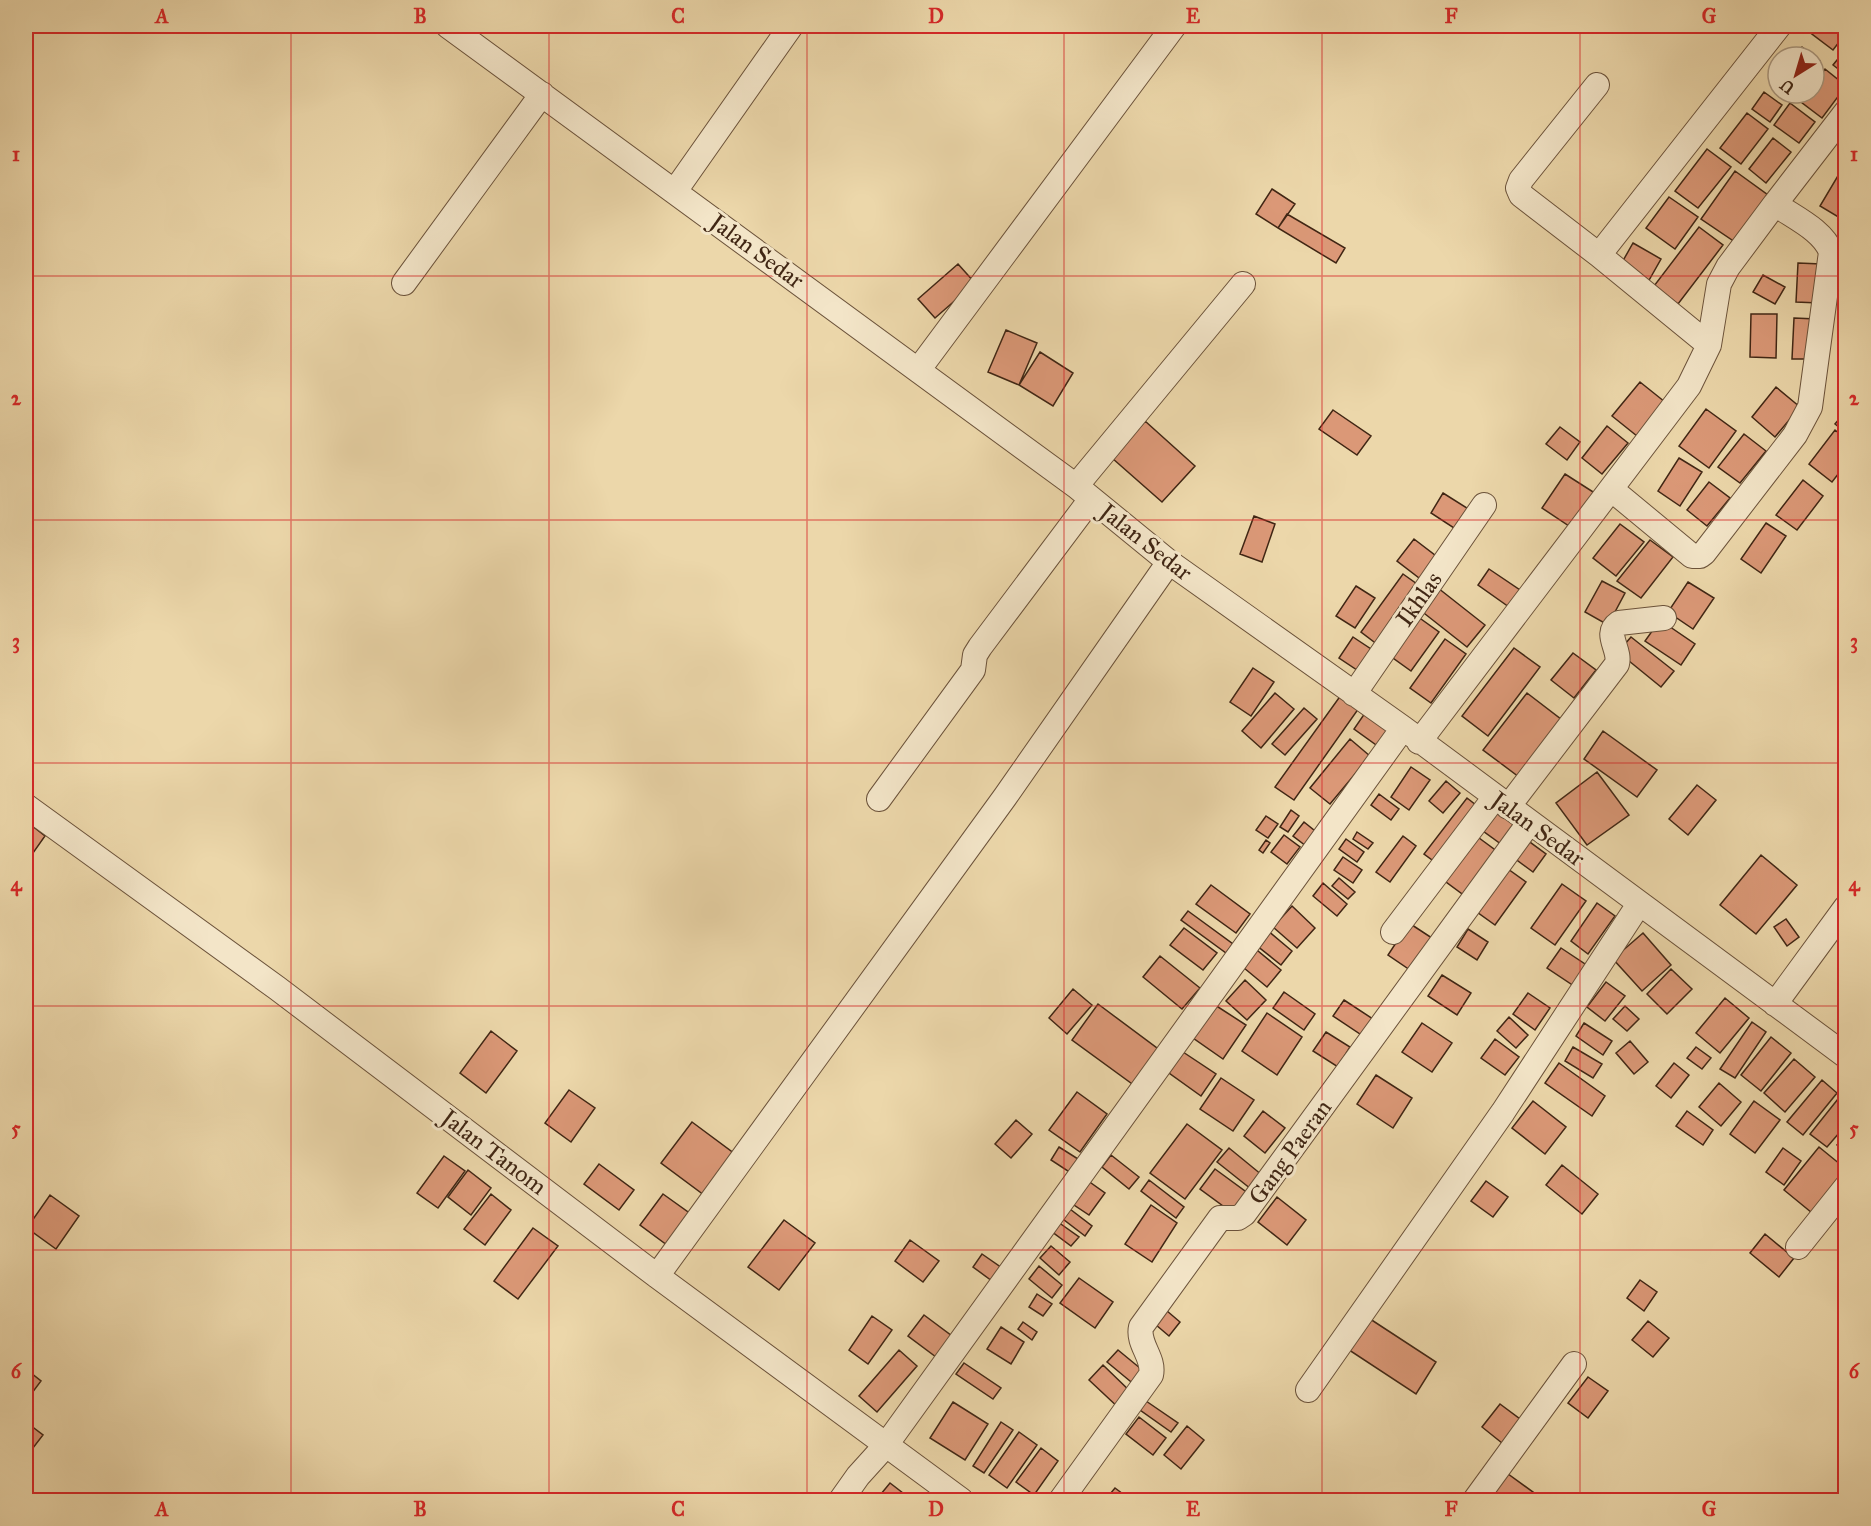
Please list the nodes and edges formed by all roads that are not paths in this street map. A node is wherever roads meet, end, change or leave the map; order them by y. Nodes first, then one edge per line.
1 (448, 26) edge
2 (791, 26) edge
3 (1174, 26) edge
4 (1779, 26) edge
5 (1597, 85) dead end
6 (542, 94) junction
7 (1845, 112) edge
8 (675, 191) junction
9 (1775, 204) junction
10 (1599, 255) junction
11 (404, 283) dead end
12 (1243, 284) dead end
13 (1709, 345) junction
14 (919, 369) junction
15 (1611, 489) junction
16 (1083, 493) junction
17 (1484, 505) dead end
18 (1169, 562) junction
19 (1664, 618) dead end
20 (1354, 694) junction
21 (1411, 735) junction
22 (879, 799) dead end
23 (1502, 802) junction
24 (26, 806) edge
25 (1529, 823) junction
26 (1639, 904) junction
27 (1845, 907) edge
28 (1393, 932) dead end
29 (1774, 1004) junction
30 (1845, 1056) edge
31 (1845, 1187) edge
32 (1798, 1247) dead end
33 (657, 1276) junction
34 (1574, 1364) dead end
35 (1308, 1390) dead end
36 (886, 1445) junction
37 (841, 1500) edge
38 (961, 1500) edge
39 (1061, 1500) edge
40 (1475, 1500) edge

1 - 6 street, Jalan Sedar
2 - 8 street
3 - 14 street
4 - 10 street
5 - 10 street
6 - 8 street, Jalan Sedar
6 - 11 street
7 - 9 street
8 - 14 street, Jalan Sedar
9 - 13 street
9 - 15 street
10 - 13 street
12 - 16 street
13 - 15 street
14 - 16 street, Jalan Sedar
15 - 21 street
16 - 18 street, Jalan Sedar
16 - 22 street
17 - 20 street, Ikhlas
18 - 20 street, Jalan Sedar
18 - 33 street
19 - 23 street
20 - 21 street, Jalan Sedar
21 - 23 street, Jalan Sedar
21 - 36 street
23 - 25 street, Jalan Sedar
23 - 28 street
24 - 33 street, Jalan Tanom
25 - 26 street, Jalan Sedar
25 - 39 street, Gang Paeran
26 - 29 street, Jalan Sedar
26 - 35 street
27 - 29 street
29 - 30 street, Jalan Sedar
31 - 32 street
33 - 36 street, Jalan Tanom
34 - 40 street
36 - 37 street
36 - 38 street, Jalan Tanom

